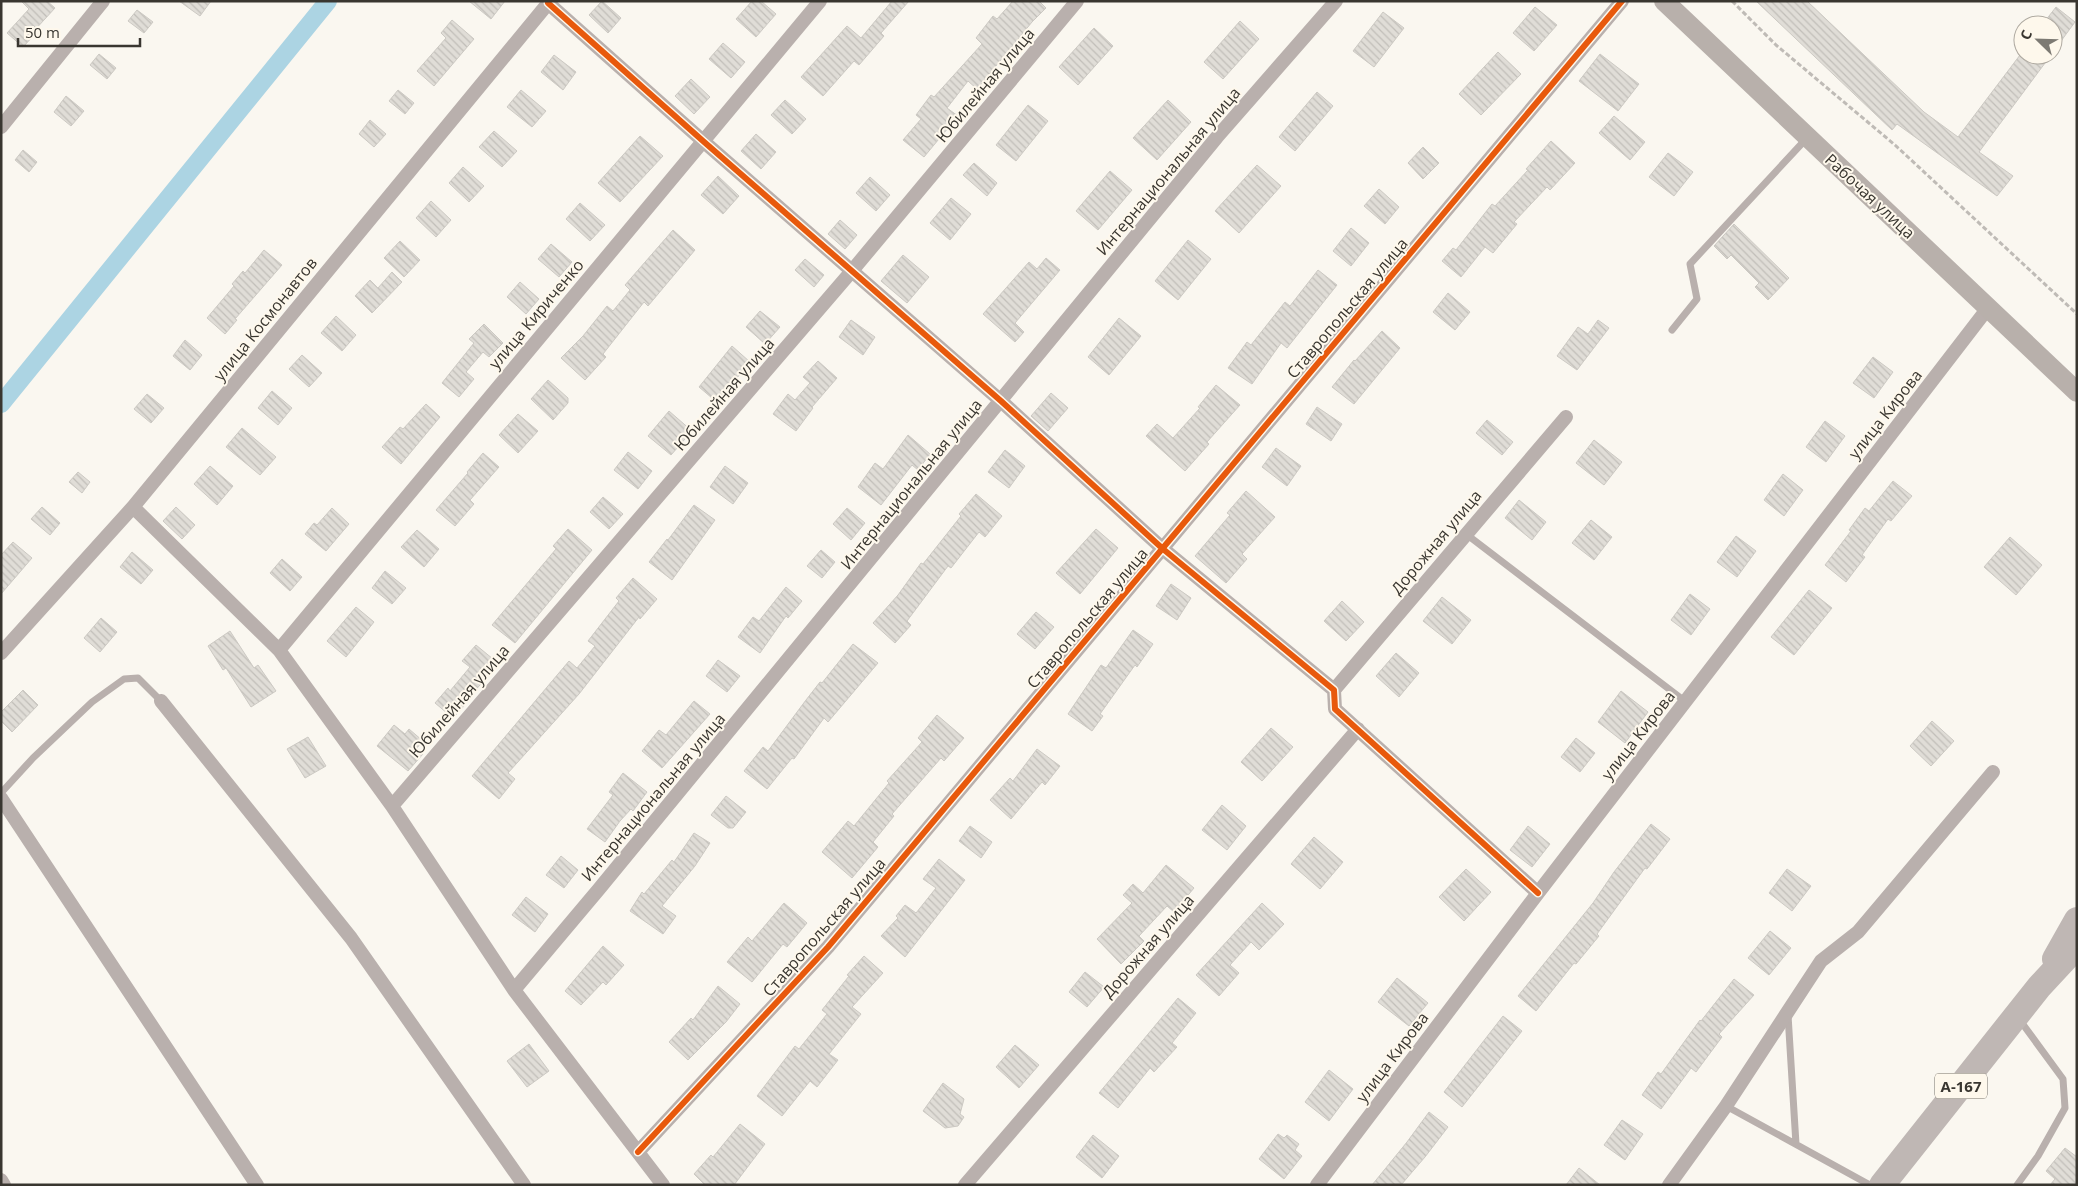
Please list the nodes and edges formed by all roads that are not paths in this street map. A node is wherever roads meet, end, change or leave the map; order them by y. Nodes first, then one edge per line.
1 (104, 1) edge
2 (820, 1) edge
3 (1077, 1) edge
4 (1336, 1) edge
5 (1622, 1) edge
6 (1664, 1) edge
7 (549, 2) edge
8 (1, 127) edge
9 (1808, 138) junction
10 (703, 142) junction
11 (852, 272) junction
12 (1988, 308) junction
13 (1672, 330) dead end
14 (2077, 392) edge
15 (1001, 401) junction
16 (1566, 417) dead end
17 (133, 507) junction
18 (1466, 534) junction
19 (1163, 549) junction
20 (279, 650) junction
21 (1, 653) edge
22 (1334, 690) junction
23 (161, 701) joint
24 (1686, 702) junction
25 (1358, 729) junction
26 (1993, 772) dead end
27 (1, 793) edge
28 (1, 798) edge
29 (392, 806) junction
30 (1538, 893) junction
31 (2077, 920) edge
32 (2077, 946) edge
33 (2039, 987) junction
34 (514, 990) junction
35 (1788, 1013) junction
36 (2017, 1015) junction
37 (1726, 1106) junction
38 (1796, 1144) junction
39 (638, 1152) junction
40 (1, 1180) edge
41 (4, 1185) edge
42 (257, 1185) edge
43 (524, 1185) edge
44 (663, 1185) edge
45 (965, 1185) edge
46 (1317, 1185) edge
47 (1669, 1185) edge
48 (1870, 1185) edge
49 (1882, 1185) edge
50 (2017, 1185) edge

1 - 8 street
2 - 10 street, улица Кириченко
3 - 11 street, Юбилейная улица
4 - 15 street, Интернациональная улица
5 - 19 street, Ставропольская улица
6 - 9 street, Рабочая улица
7 - 10 street
7 - 17 street, улица Космонавтов
9 - 12 street, Рабочая улица
9 - 13 lane
10 - 11 street
10 - 20 street, улица Кириченко
11 - 15 street
11 - 29 street, Юбилейная улица
12 - 14 street, Рабочая улица
12 - 24 street, улица Кирова
15 - 19 street
15 - 34 street, Интернациональная улица
16 - 18 street, Дорожная улица
17 - 20 street
17 - 21 street, улица Космонавтов
18 - 22 street, Дорожная улица
18 - 24 lane
19 - 22 street
19 - 39 street, Ставропольская улица
20 - 29 street
22 - 25 street
23 - 27 lane
23 - 43 street
24 - 30 street, улица Кирова
25 - 30 street
25 - 45 street, Дорожная улица
26 - 35 street
28 - 42 street
29 - 34 street
30 - 46 street, улица Кирова
31 - 33 highway, А-167
32 - 33 highway, А-167
33 - 36 highway, А-167
34 - 39 street
35 - 37 street
35 - 38 lane
36 - 49 highway, А-167
36 - 50 lane
37 - 38 lane
37 - 47 street
38 - 48 lane
39 - 44 street
40 - 41 street

